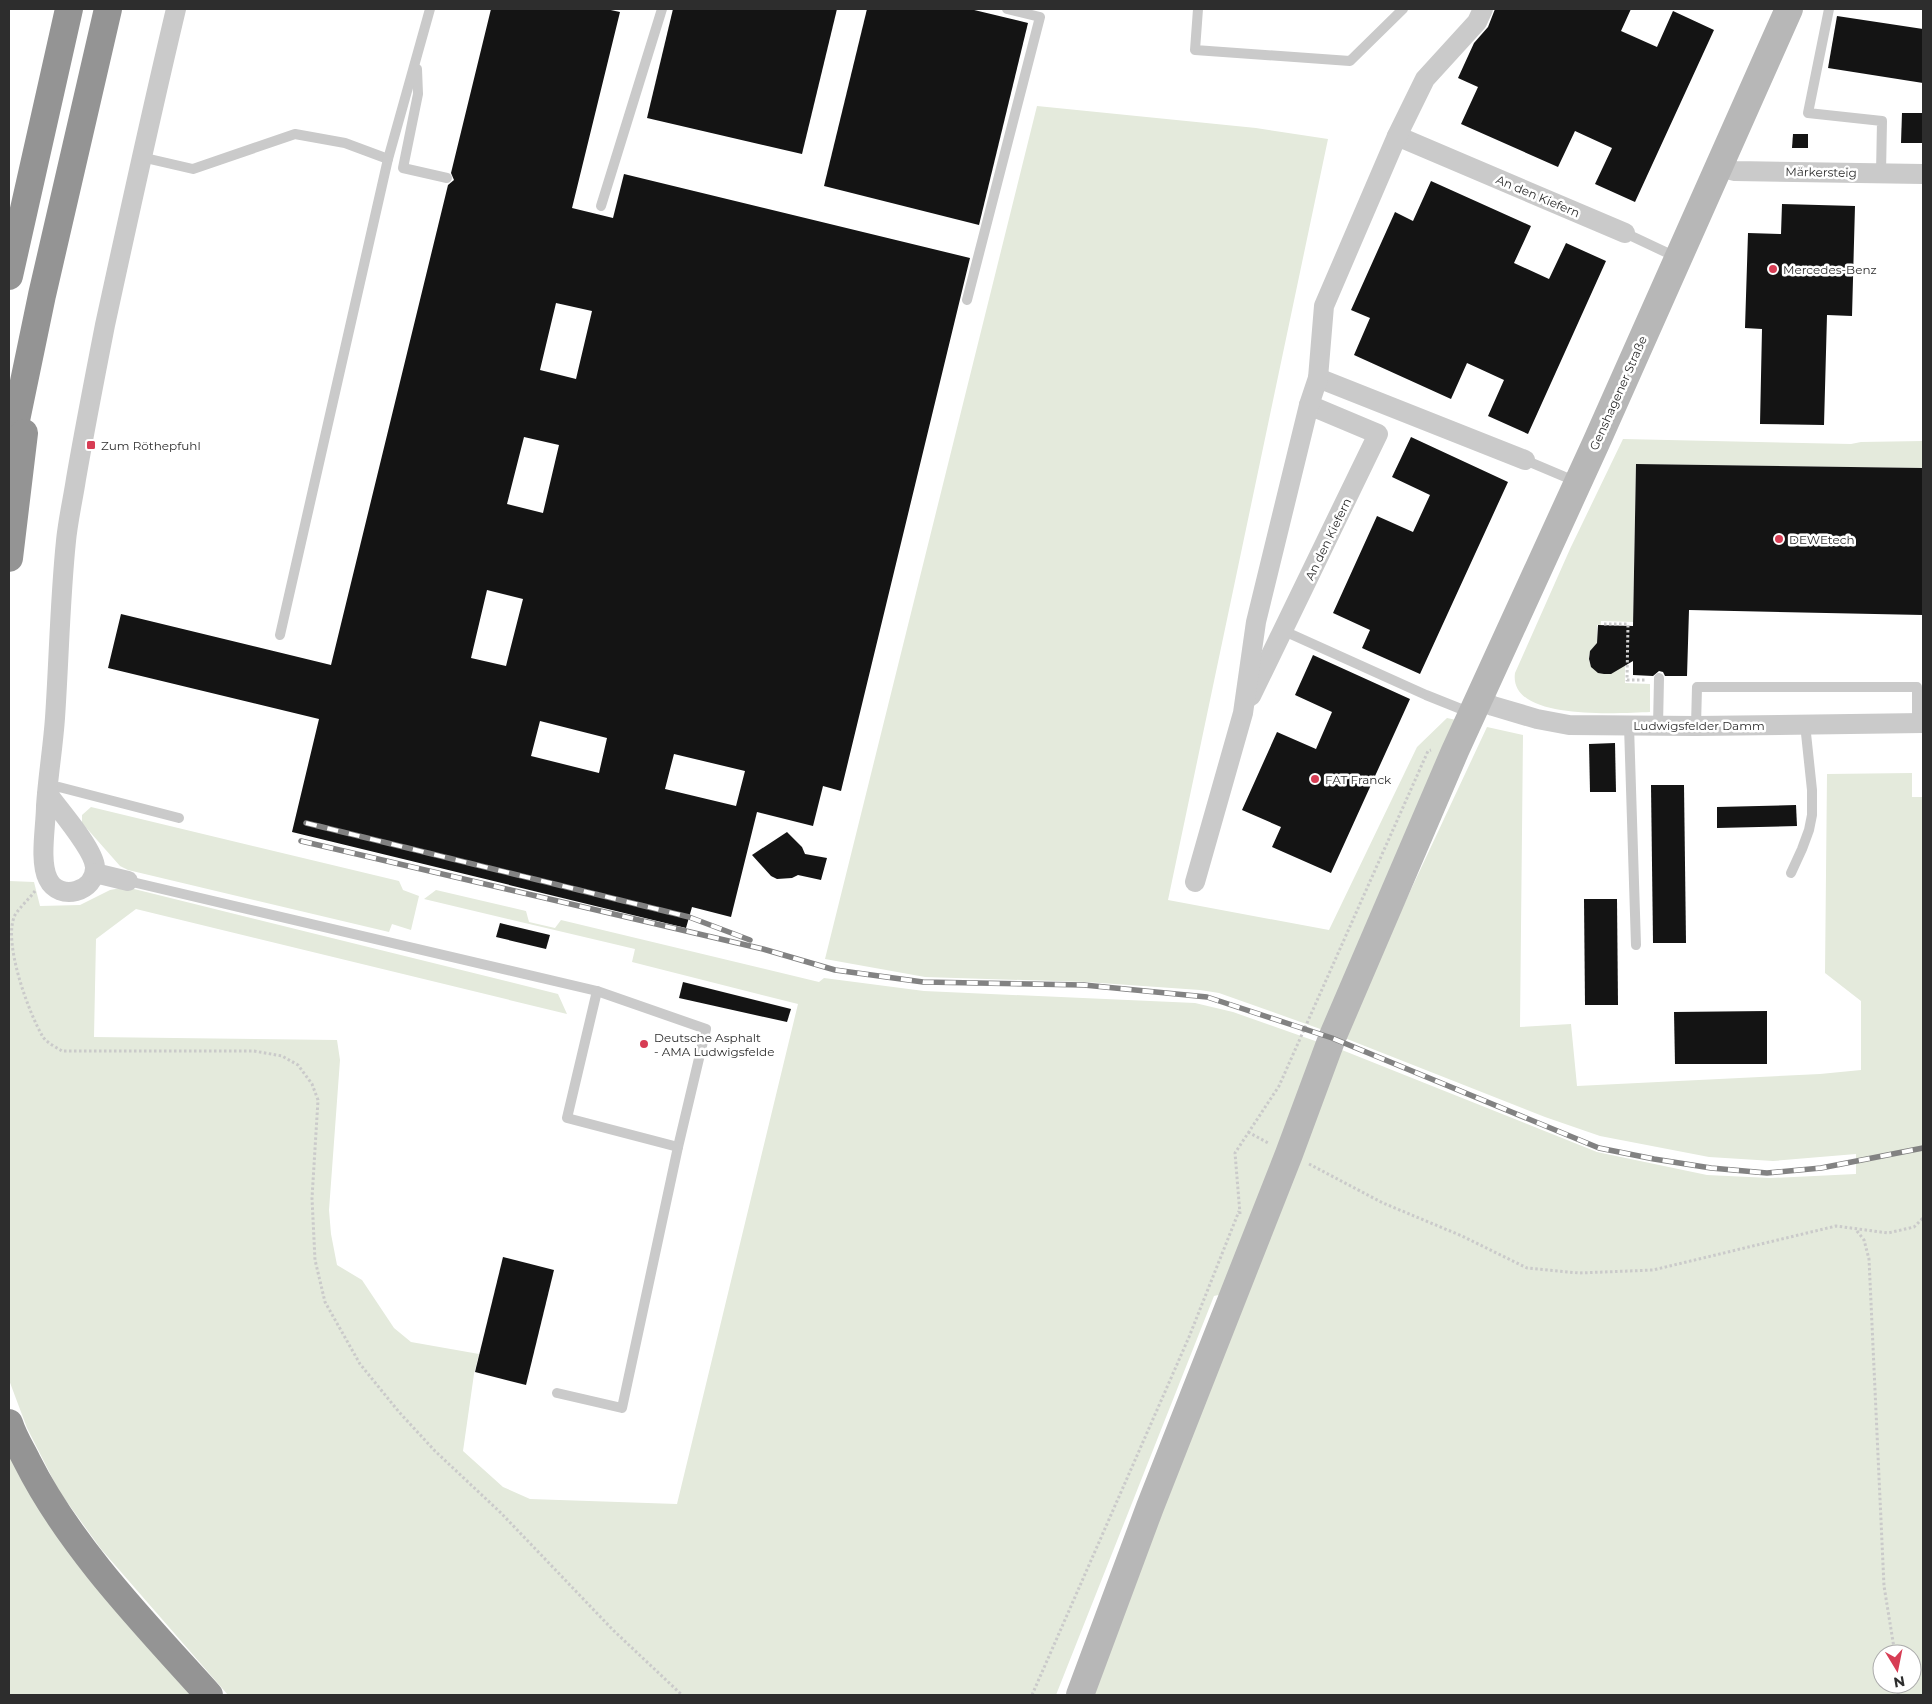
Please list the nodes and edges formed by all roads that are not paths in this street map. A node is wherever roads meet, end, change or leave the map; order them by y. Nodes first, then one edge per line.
1 (68, 9) edge
2 (108, 9) edge
3 (176, 9) edge
4 (430, 9) edge
5 (662, 9) edge
6 (1007, 9) edge
7 (1198, 9) edge
8 (1403, 9) edge
9 (1483, 9) edge
10 (1789, 9) edge
11 (1829, 9) edge
12 (416, 58) junction
13 (1397, 136) junction
14 (141, 157) junction
15 (388, 159) junction
16 (1719, 167) junction
17 (1881, 174) junction
18 (1923, 174) edge
19 (447, 178) dead end
20 (601, 206) dead end
21 (1625, 232) joint
22 (1678, 258) junction
23 (9, 276) edge
24 (42, 295) junction
25 (967, 300) dead end
26 (1318, 378) junction
27 (1309, 404) junction
28 (9, 454) edge
29 (1525, 460) joint
30 (1578, 483) junction
31 (9, 558) edge
32 (1256, 622) junction
33 (1284, 631) junction
34 (280, 635) dead end
35 (1659, 679) road end
36 (1476, 707) junction
37 (1242, 713) junction
38 (1920, 723) edge
39 (1805, 724) junction
40 (1629, 726) junction
41 (1658, 726) junction
42 (1696, 726) junction
43 (47, 793) junction
44 (179, 818) dead end
45 (79, 837) junction
46 (45, 846) junction
47 (95, 873) junction
48 (1791, 873) dead end
49 (128, 881) joint
50 (1195, 882) dead end
51 (1636, 945) dead end
52 (597, 991) junction
53 (678, 1147) junction
54 (557, 1393) dead end
55 (9, 1423) edge
56 (209, 1695) edge
57 (1080, 1695) edge

1 - 23 highway
2 - 24 highway
3 - 14 street
4 - 12 lane
5 - 20 lane
6 - 25 lane
7 - 8 lane
9 - 13 street, An den Kiefern
10 - 16 main road, Genshagener Straße
11 - 17 lane
12 - 15 lane
12 - 19 lane
13 - 21 street, An den Kiefern
13 - 26 street, An den Kiefern
14 - 15 lane
14 - 43 street
15 - 34 lane
16 - 17 street, Märkersteig
16 - 22 main road, Genshagener Straße
17 - 18 street, Märkersteig
21 - 22 lane, An den Kiefern
22 - 30 main road, Genshagener Straße
24 - 28 highway
24 - 31 highway
26 - 27 street, An den Kiefern
26 - 29 street
27 - 32 street, An den Kiefern
27 - 33 street, An den Kiefern
29 - 30 lane
30 - 36 main road, Genshagener Straße
32 - 33 street
32 - 37 street, An den Kiefern
33 - 36 lane
33 - 37 street, An den Kiefern
35 - 41 lane
36 - 40 street, Ludwigsfelder Damm
36 - 57 main road, Genshagener Straße
37 - 50 street, An den Kiefern
38 - 39 street, Ludwigsfelder Damm
38 - 42 lane
39 - 42 street, Ludwigsfelder Damm
39 - 48 lane
40 - 41 street, Ludwigsfelder Damm
40 - 51 lane
41 - 42 street, Ludwigsfelder Damm
43 - 44 lane
43 - 45 street
43 - 46 street
45 - 46 street
45 - 47 street
46 - 47 street
47 - 49 street
49 - 52 lane
52 - 53 lane
52 - 53 lane
53 - 54 lane
55 - 56 highway

